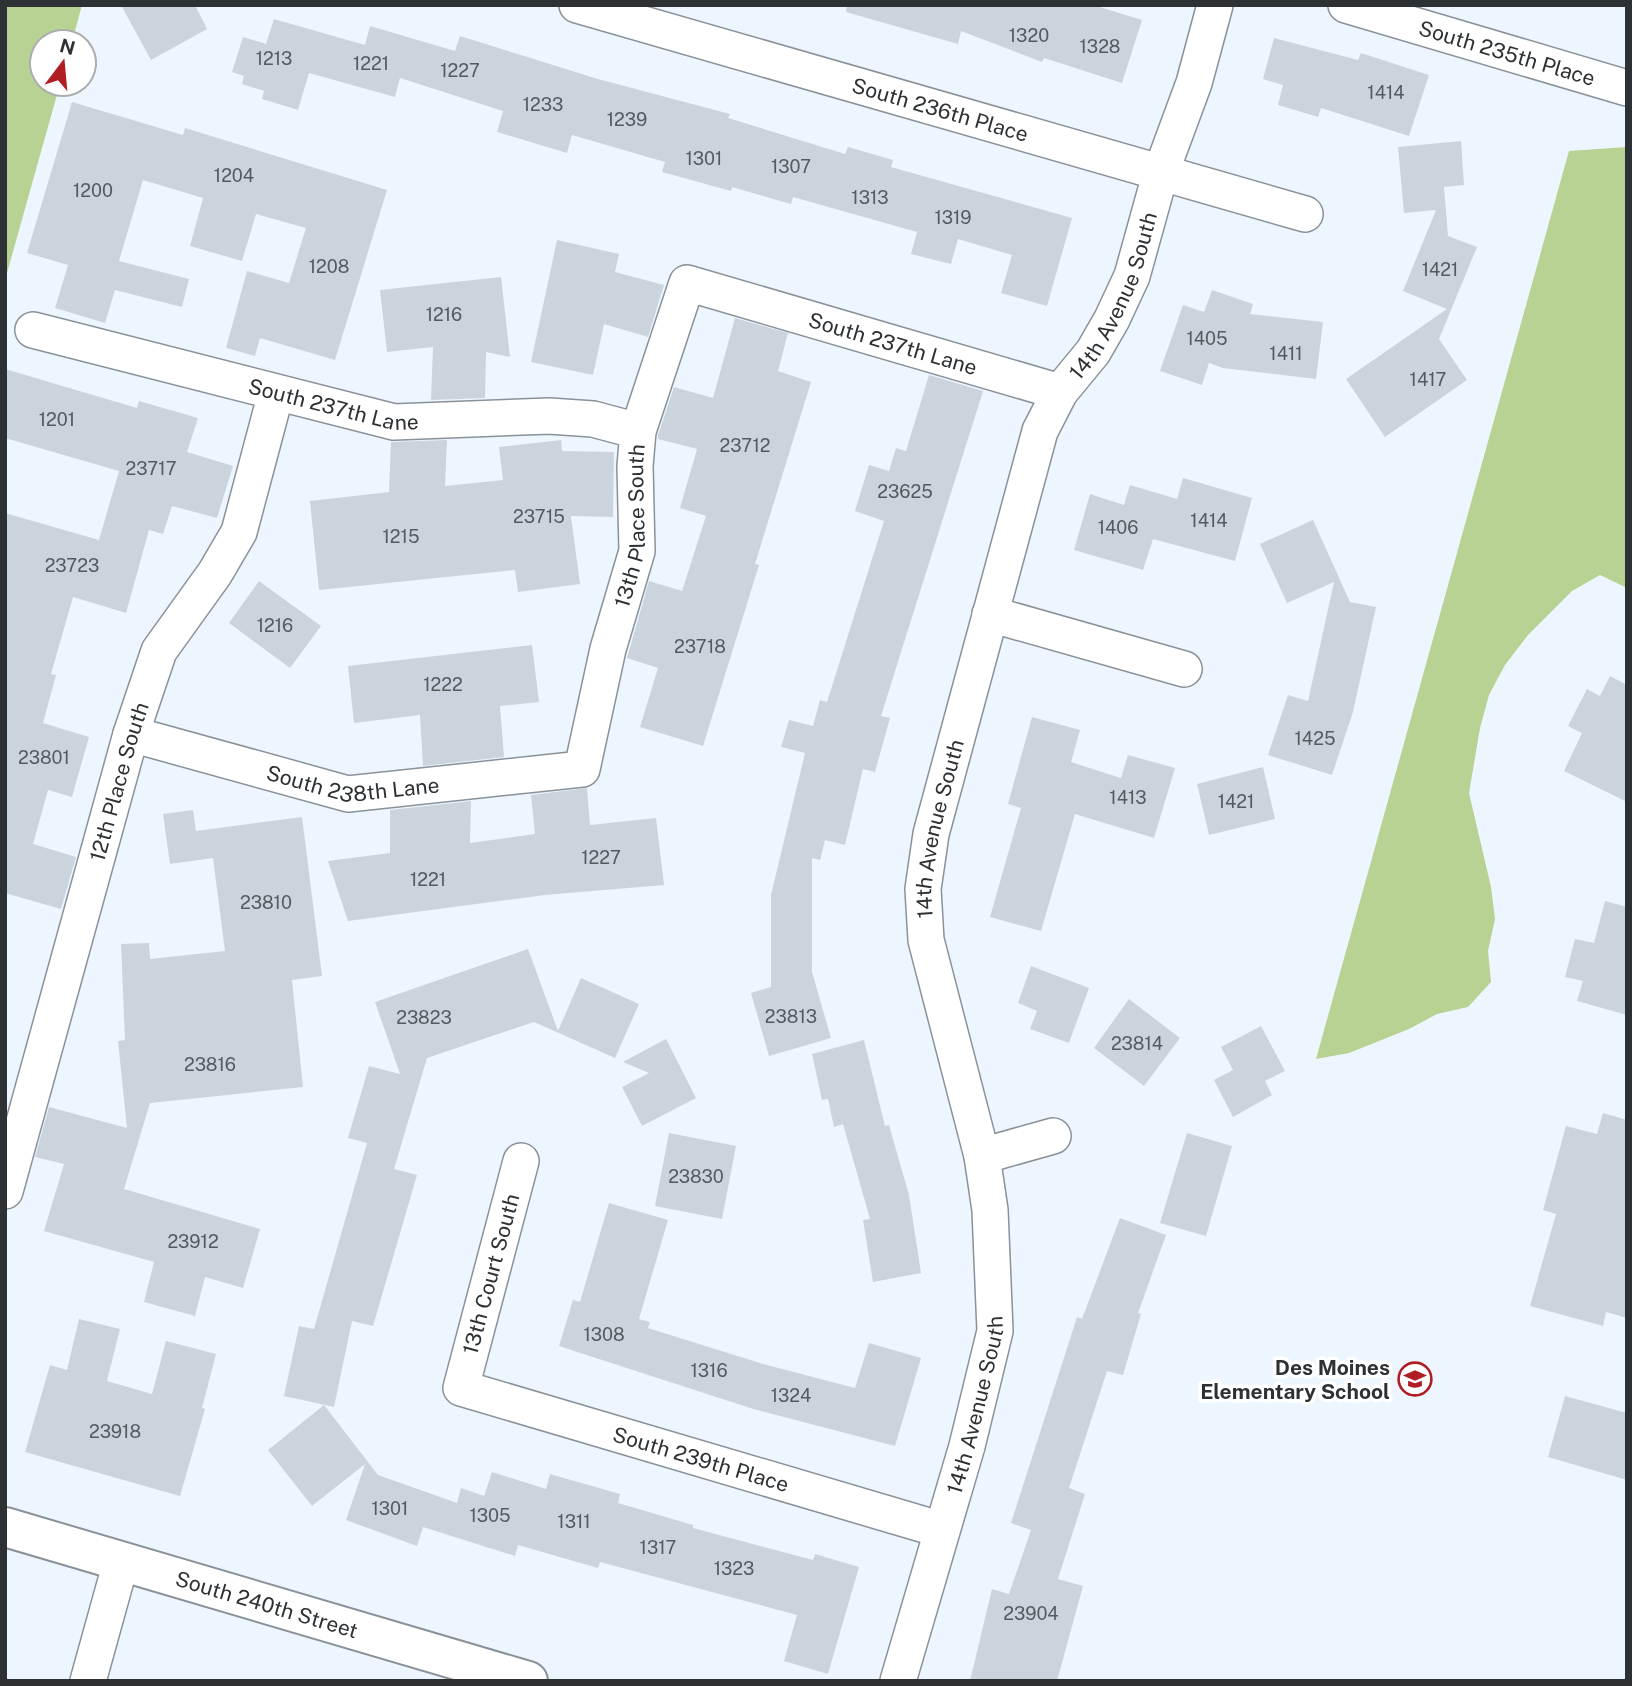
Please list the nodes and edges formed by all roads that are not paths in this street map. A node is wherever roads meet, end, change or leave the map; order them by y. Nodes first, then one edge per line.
1 (577, 5) edge
2 (1215, 5) edge
3 (1346, 5) edge
4 (1627, 88) edge
5 (1160, 175) junction
6 (1305, 214) dead end
7 (687, 283) joint
8 (33, 330) dead end
9 (1060, 392) junction
10 (276, 393) junction
11 (638, 430) junction
12 (990, 614) junction
13 (1184, 669) dead end
14 (131, 734) junction
15 (582, 769) joint
16 (1054, 1136) dead end
17 (982, 1156) junction
18 (521, 1161) dead end
19 (5, 1191) edge
20 (461, 1388) joint
21 (5, 1527) edge
22 (942, 1530) junction
23 (121, 1562) junction
24 (482, 1674) edge
25 (88, 1681) edge
26 (528, 1681) edge
27 (898, 1681) edge

1 - 5 street, South 236th Place
2 - 5 street, 14th Avenue South
3 - 4 street, South 235th Place
5 - 6 street, South 236th Place
5 - 9 street, 14th Avenue South
7 - 9 street, South 237th Lane
7 - 11 street, 13th Place South
8 - 10 street, South 237th Lane
9 - 12 street, 14th Avenue South
10 - 11 street, South 237th Lane
10 - 14 street, 12th Place South
11 - 15 street, 13th Place South
12 - 13 street
12 - 17 street, 14th Avenue South
14 - 15 street, South 238th Lane
14 - 19 street, 12th Place South
16 - 17 street
17 - 22 street, 14th Avenue South
18 - 20 street, 13th Court South
20 - 22 street, South 239th Place
21 - 23 street, South 240th Street
22 - 27 street, 14th Avenue South
23 - 24 street, South 240th Street
23 - 25 street
24 - 26 street, South 240th Street

